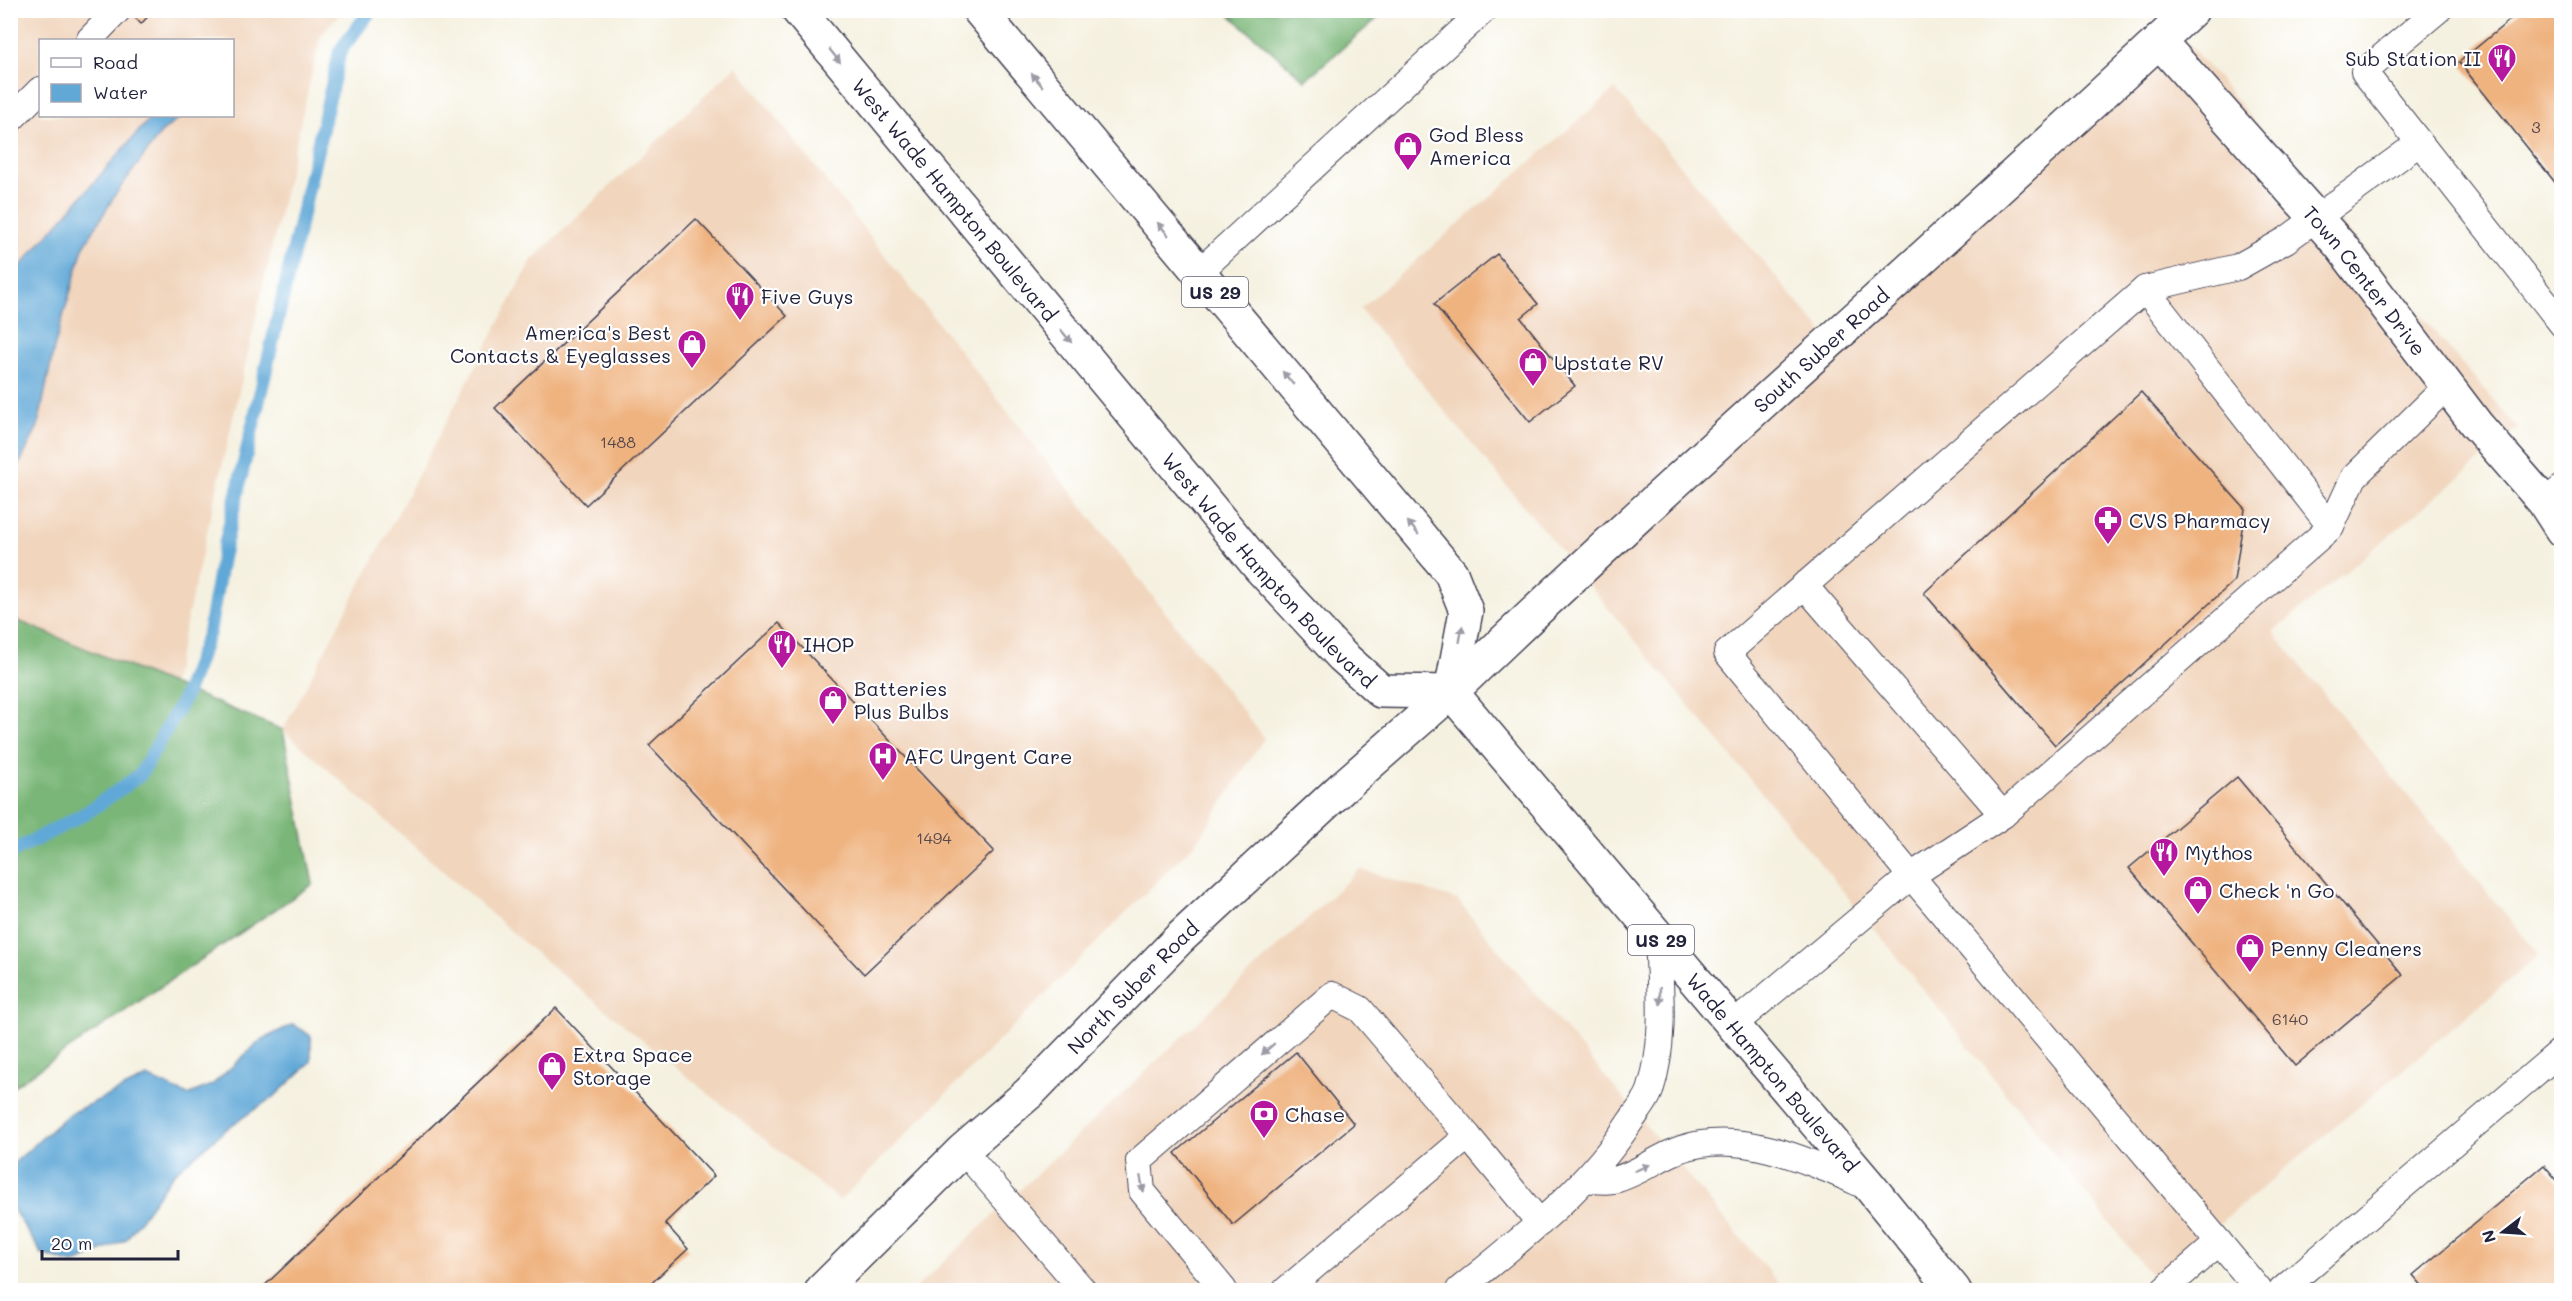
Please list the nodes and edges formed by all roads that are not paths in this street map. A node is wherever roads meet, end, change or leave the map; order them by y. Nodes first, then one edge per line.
1 (118, 10) edge
2 (798, 10) edge
3 (979, 10) edge
4 (1484, 10) edge
5 (2192, 10) edge
6 (2438, 10) edge
7 (90, 39) edge
8 (2159, 41) junction
9 (39, 91) edge
10 (10, 120) edge
11 (2420, 143) junction
12 (2316, 216) junction
13 (1198, 272) junction
14 (2145, 290) junction
15 (2562, 324) edge
16 (2447, 386) junction
17 (2553, 495) edge
18 (2331, 527) junction
19 (2562, 530) edge
20 (1804, 585) junction
21 (1451, 692) junction
22 (2003, 815) junction
23 (1911, 876) junction
24 (1658, 937) junction
25 (1733, 1025) junction
26 (2562, 1050) edge
27 (1467, 1136) junction
28 (963, 1150) junction
29 (1586, 1179) junction
30 (1871, 1188) junction
31 (1540, 1223) junction
32 (2218, 1242) junction
33 (822, 1290) edge
34 (1083, 1290) edge
35 (1224, 1290) edge
36 (1286, 1290) edge
37 (1459, 1290) edge
38 (1954, 1290) edge
39 (2164, 1290) edge
40 (2259, 1290) edge
41 (2282, 1290) edge

1 - 7 lane
2 -> 21 main road, West Wade Hampton Boulevard
13 -> 3 main road, US 29
4 - 13 lane
5 - 8 main road, South Suber Road
6 - 11 lane
8 - 12 main road, Town Center Drive
8 - 21 main road, South Suber Road
9 - 10 lane
11 - 12 lane
11 - 15 lane
12 - 14 lane
12 - 16 main road, Town Center Drive
21 -> 13 main road, US 29
14 - 18 lane
14 - 20 lane
16 - 17 main road, Town Center Drive
16 - 18 lane
17 - 19 main road, Town Center Drive
18 - 22 lane
20 - 22 lane
20 - 23 lane
21 - 24 main road, Wade Hampton Boulevard / US 29
21 - 28 main road, North Suber Road
22 - 23 lane
23 - 25 lane
23 - 32 lane
24 - 25 main road, Wade Hampton Boulevard / US 29
24 -> 29 lane
25 - 30 main road, Wade Hampton Boulevard / US 29
26 - 41 lane
27 - 31 lane
27 -> 35 lane
27 - 36 lane
28 - 33 main road, North Suber Road
28 - 34 lane
29 -> 30 lane
29 - 31 lane
30 - 38 main road, Wade Hampton Boulevard / US 29
31 - 37 lane
32 - 39 lane
32 - 40 lane

